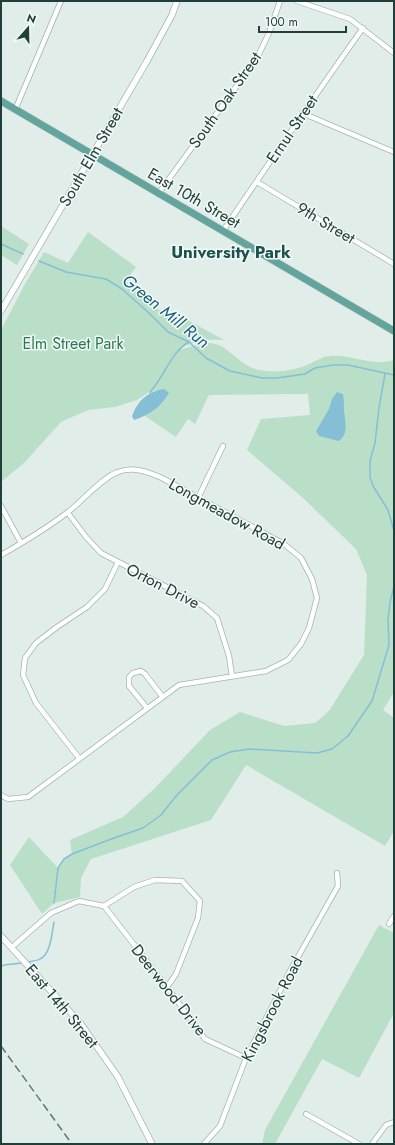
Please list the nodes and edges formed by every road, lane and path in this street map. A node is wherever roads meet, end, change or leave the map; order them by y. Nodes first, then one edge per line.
1 (61, 1) edge
2 (177, 1) edge
3 (280, 1) edge
4 (297, 1) edge
5 (363, 28) junction
6 (394, 53) edge
7 (1, 102) edge
8 (15, 110) junction
9 (302, 113) junction
10 (394, 152) edge
11 (93, 154) junction
12 (257, 182) junction
13 (158, 194) junction
14 (223, 231) junction
15 (394, 264) edge
16 (1, 311) edge
17 (394, 331) edge
18 (223, 446) dead end
19 (198, 498) junction
20 (1, 506) edge
21 (68, 513) junction
22 (21, 544) junction
23 (1, 556) edge
24 (118, 562) junction
25 (232, 676) junction
26 (162, 696) junction
27 (147, 708) junction
28 (79, 758) junction
29 (1, 795) edge
30 (337, 873) dead end
31 (104, 906) junction
32 (394, 916) edge
33 (389, 924) dead end
34 (1, 936) edge
35 (12, 947) junction
36 (167, 987) junction
37 (246, 1058) junction
38 (306, 1114) dead end
39 (394, 1122) edge
40 (152, 1144) edge
41 (204, 1144) edge
42 (359, 1144) edge
43 (372, 1144) edge

1 - 8 street
2 - 11 street, South Elm Street
3 - 13 street, South Oak Street
4 - 5 street
5 - 6 street
5 - 9 street, Ernul Street
7 - 8 main road, East 10th Street
8 - 11 main road, East 10th Street
9 - 10 street
9 - 12 street, Ernul Street
11 - 13 main road, East 10th Street
11 - 16 street, South Elm Street
12 - 14 street, Ernul Street
12 - 15 street, 9th Street
13 - 14 main road, East 10th Street
14 - 17 main road, East 10th Street
18 - 19 street
19 - 21 street, Longmeadow Road
19 - 25 street, Longmeadow Road
20 - 22 street
21 - 22 street, Longmeadow Road
21 - 24 street, Orton Drive
22 - 23 street, Longmeadow Road
24 - 25 street, Orton Drive
24 - 28 street
25 - 26 street, Longmeadow Road
26 - 27 street, Longmeadow Road
26 - 27 street
27 - 28 street, Longmeadow Road
28 - 29 street, Longmeadow Road
30 - 37 street, Kingsbrook Road
31 - 35 street
31 - 36 street, Deerwood Drive
31 - 36 street
32 - 33 street
34 - 35 street, East 14th Street
35 - 40 street, East 14th Street
36 - 37 street, Deerwood Drive
37 - 41 street, Kingsbrook Road
38 - 42 street
39 - 43 street

